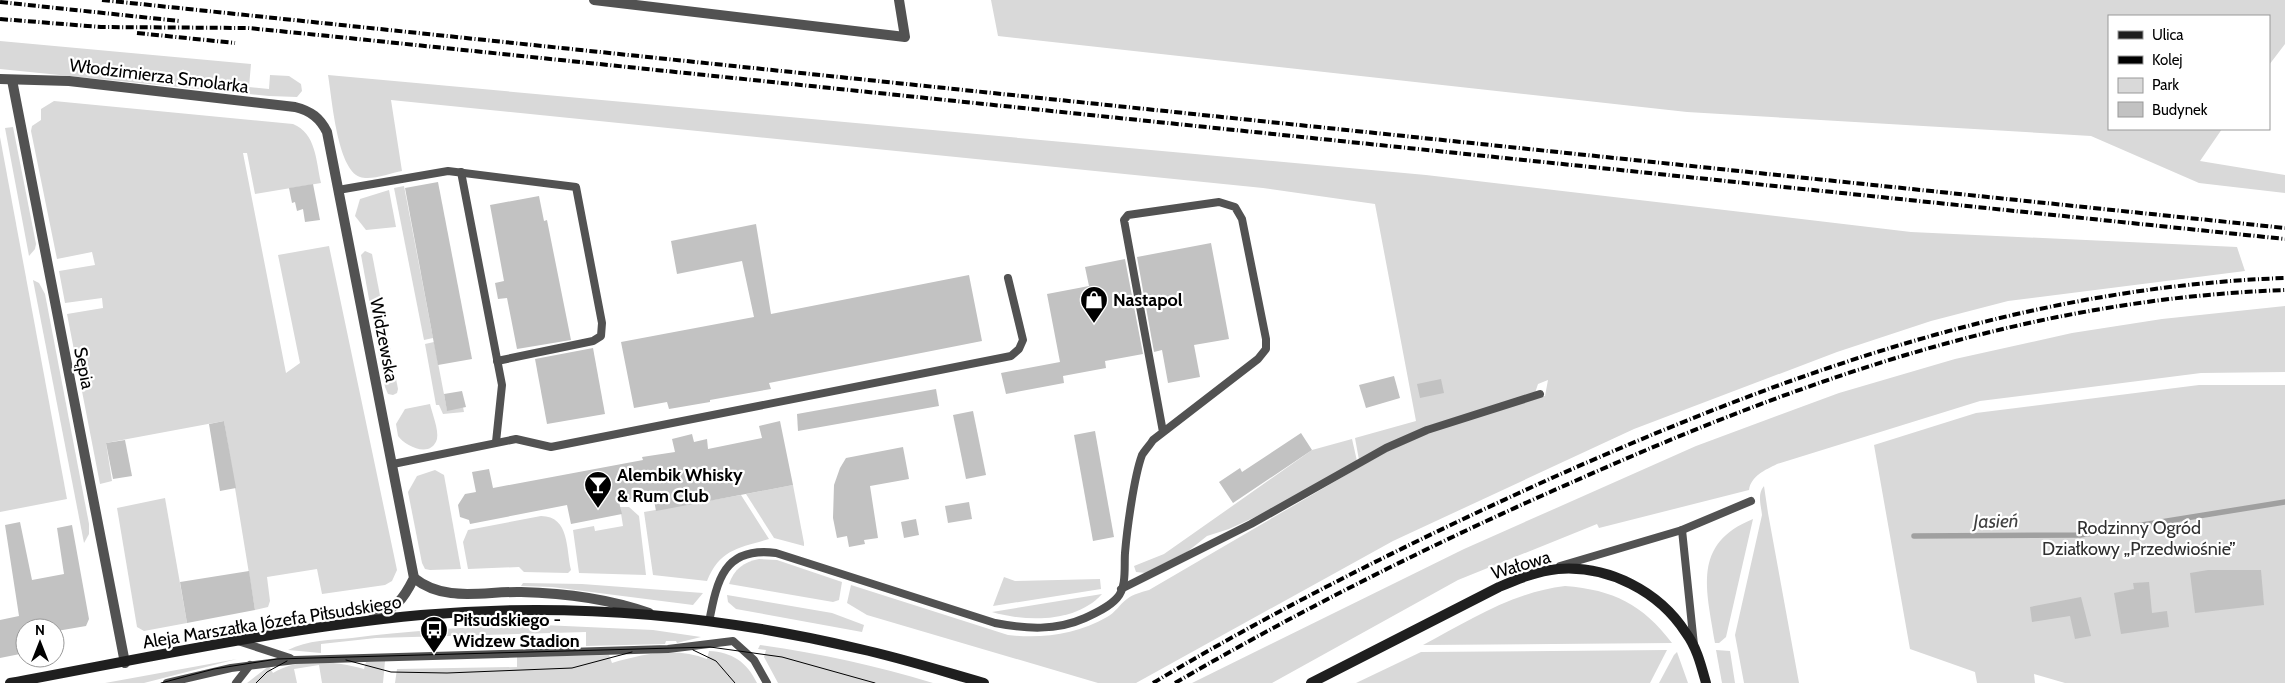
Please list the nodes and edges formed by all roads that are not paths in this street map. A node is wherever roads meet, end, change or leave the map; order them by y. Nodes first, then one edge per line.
1 (594, 0) edge
2 (899, 0) edge
3 (0, 79) edge
4 (12, 80) junction
5 (313, 114) joint
6 (462, 172) junction
7 (338, 190) junction
8 (1008, 278) dead end
9 (497, 361) junction
10 (1540, 394) dead end
11 (1163, 432) junction
12 (496, 442) junction
13 (393, 464) junction
14 (1751, 501) dead end
15 (1682, 530) junction
16 (1544, 571) junction
17 (414, 578) junction
18 (1121, 589) junction
19 (655, 616) junction
20 (369, 622) junction
21 (709, 622) junction
22 (736, 626) junction
23 (733, 641) junction
24 (240, 642) junction
25 (1694, 648) junction
26 (295, 660) junction
27 (125, 663) junction
28 (251, 664) junction
29 (10, 683) edge
30 (167, 683) edge
31 (236, 683) edge
32 (767, 683) edge
33 (984, 683) edge
34 (1310, 683) edge
35 (1706, 683) edge

1 - 2 street
3 - 4 street, Włodzimierza Smolarka
4 - 5 street, Włodzimierza Smolarka
4 - 27 street, Sępia
5 - 7 street, Widzewska
6 - 7 lane
6 - 9 lane
6 - 9 lane
7 - 13 street, Widzewska
8 - 12 lane
9 - 12 lane
10 - 18 lane
11 - 11 lane
11 - 18 lane
12 - 13 lane
13 - 17 street, Widzewska
14 - 15 lane
15 - 16 lane
15 - 25 lane
16 - 25 main road, Wałowa
16 - 34 main road, Wałowa
17 - 19 street
17 - 20 street
18 - 21 lane
19 - 20 main road, Aleja Marszałka Józefa Piłsudskiego
19 - 21 main road, Aleja Marszałka Józefa Piłsudskiego
20 - 24 main road, Aleja Marszałka Józefa Piłsudskiego
21 - 22 main road, Aleja Marszałka Józefa Piłsudskiego
22 - 23 lane
22 - 33 main road, Aleja Marszałka Józefa Piłsudskiego
23 - 26 lane
23 - 32 lane
24 - 26 lane
24 - 27 main road, Aleja Marszałka Józefa Piłsudskiego
25 - 35 main road, Wałowa
26 - 28 lane
27 - 29 main road, Aleja Marszałka Józefa Piłsudskiego
28 - 30 lane
28 - 31 lane

